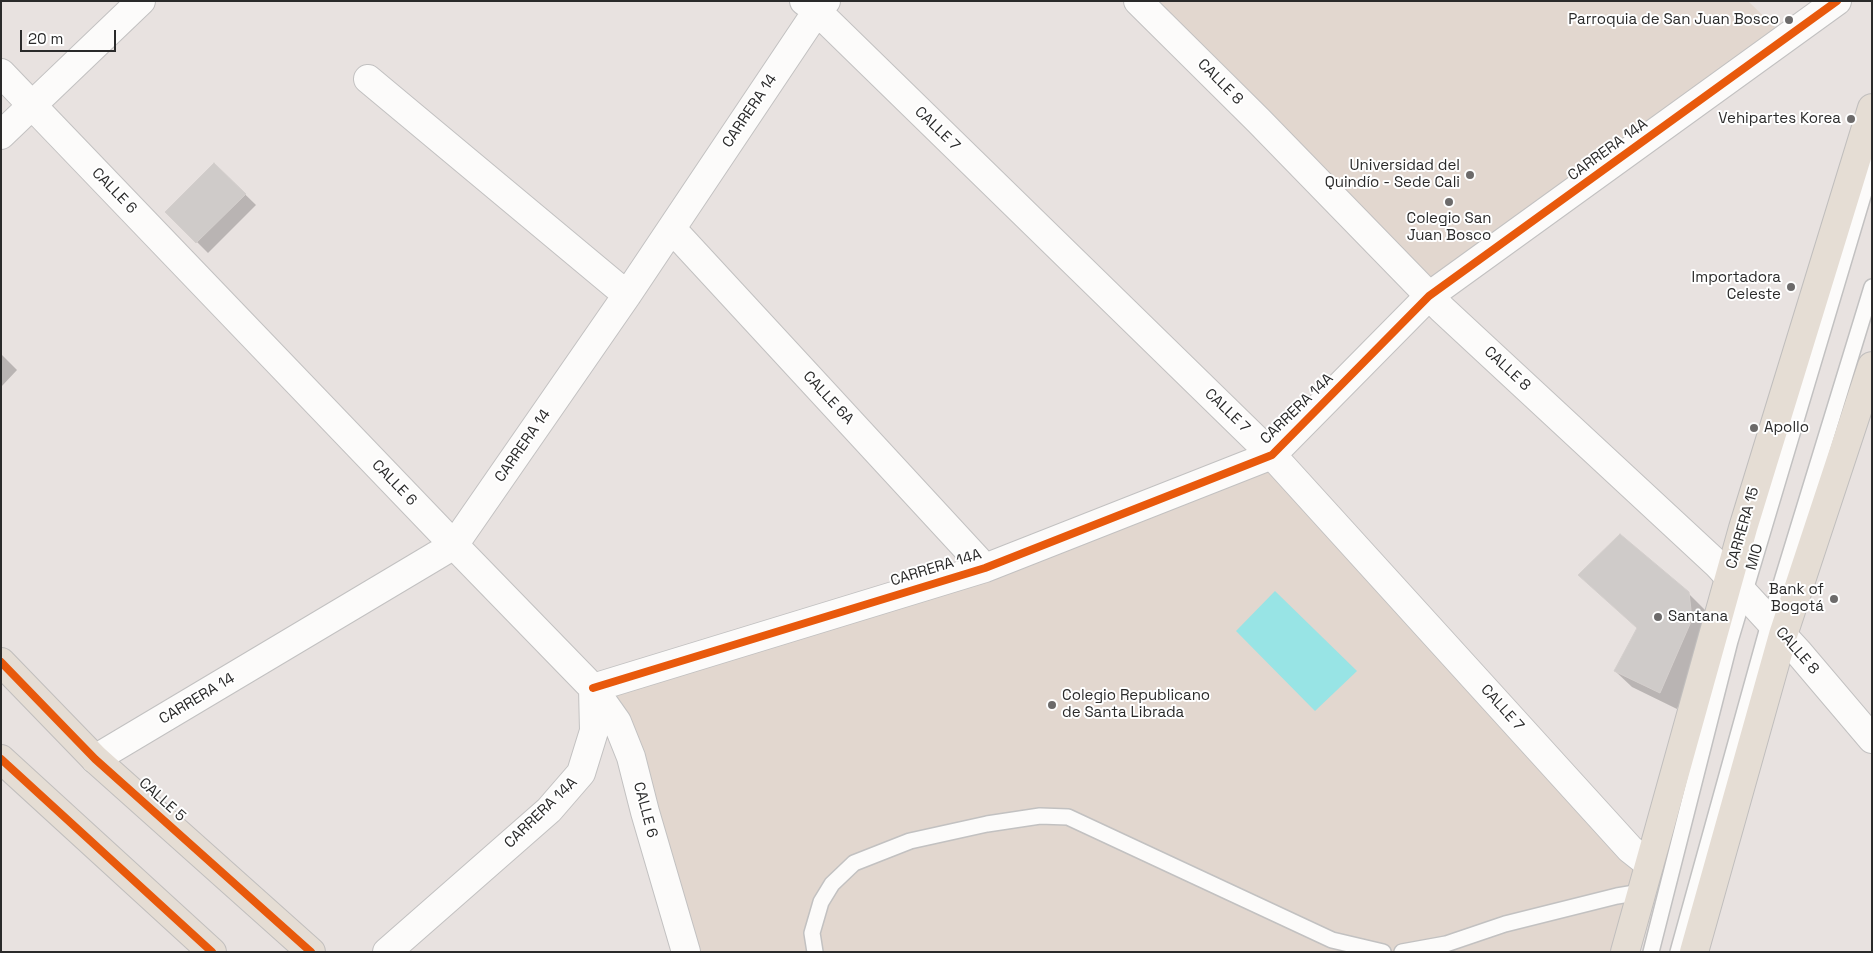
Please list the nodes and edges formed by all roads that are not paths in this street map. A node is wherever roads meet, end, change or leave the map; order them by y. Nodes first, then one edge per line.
1 (141, 1) edge
2 (1138, 1) edge
3 (1837, 1) edge
4 (816, 5) edge
5 (1, 73) edge
6 (368, 79) dead end
7 (32, 106) junction
8 (1872, 108) edge
9 (1, 135) edge
10 (1872, 166) edge
11 (672, 229) junction
12 (1872, 286) edge
13 (627, 295) junction
14 (1429, 296) junction
15 (1872, 366) edge
16 (1272, 455) junction
17 (454, 545) junction
18 (985, 568) junction
19 (1737, 585) junction
20 (1776, 628) junction
21 (1, 662) edge
22 (593, 688) junction
23 (1872, 738) edge
24 (95, 759) junction
25 (5, 769) edge
26 (1650, 864) junction
27 (1641, 892) junction
28 (200, 948) edge
29 (311, 952) edge
30 (386, 952) edge
31 (686, 952) edge
32 (815, 952) edge
33 (1384, 952) edge
34 (1402, 952) edge
35 (1625, 952) edge
36 (1652, 952) edge
37 (1678, 952) edge
38 (1694, 952) edge

1 - 7 street
2 - 14 street, CALLE 8
3 - 14 street, CARRERA 14A
4 - 11 street, CARRERA 14
4 - 16 street, CALLE 7
5 - 7 street, CALLE 6
6 - 13 street
7 - 9 street
7 - 17 street, CALLE 6
8 - 19 main road, CARRERA 15
10 - 19 lane, MIO
11 - 13 street, CARRERA 14
11 - 18 street, CALLE 6A
12 - 20 lane
13 - 17 street, CARRERA 14
14 - 16 street, CARRERA 14A
14 - 19 street, CALLE 8
15 - 20 main road
16 - 18 street, CARRERA 14A
16 - 26 street, CALLE 7
17 - 22 street, CALLE 6
17 - 24 street, CARRERA 14
18 - 22 street, CARRERA 14A
19 - 20 street, CALLE 8
19 - 26 main road, CARRERA 15
19 - 36 lane, MIO
20 - 23 street, CALLE 8
20 - 37 lane
20 - 38 main road
21 - 24 main road, CALLE 5
22 - 30 street, CARRERA 14A
22 - 31 street, CALLE 6
24 - 29 main road, CALLE 5
25 - 28 main road
26 - 27 main road, CARRERA 15
27 - 34 lane
27 - 35 main road, CARRERA 15
32 - 33 lane

